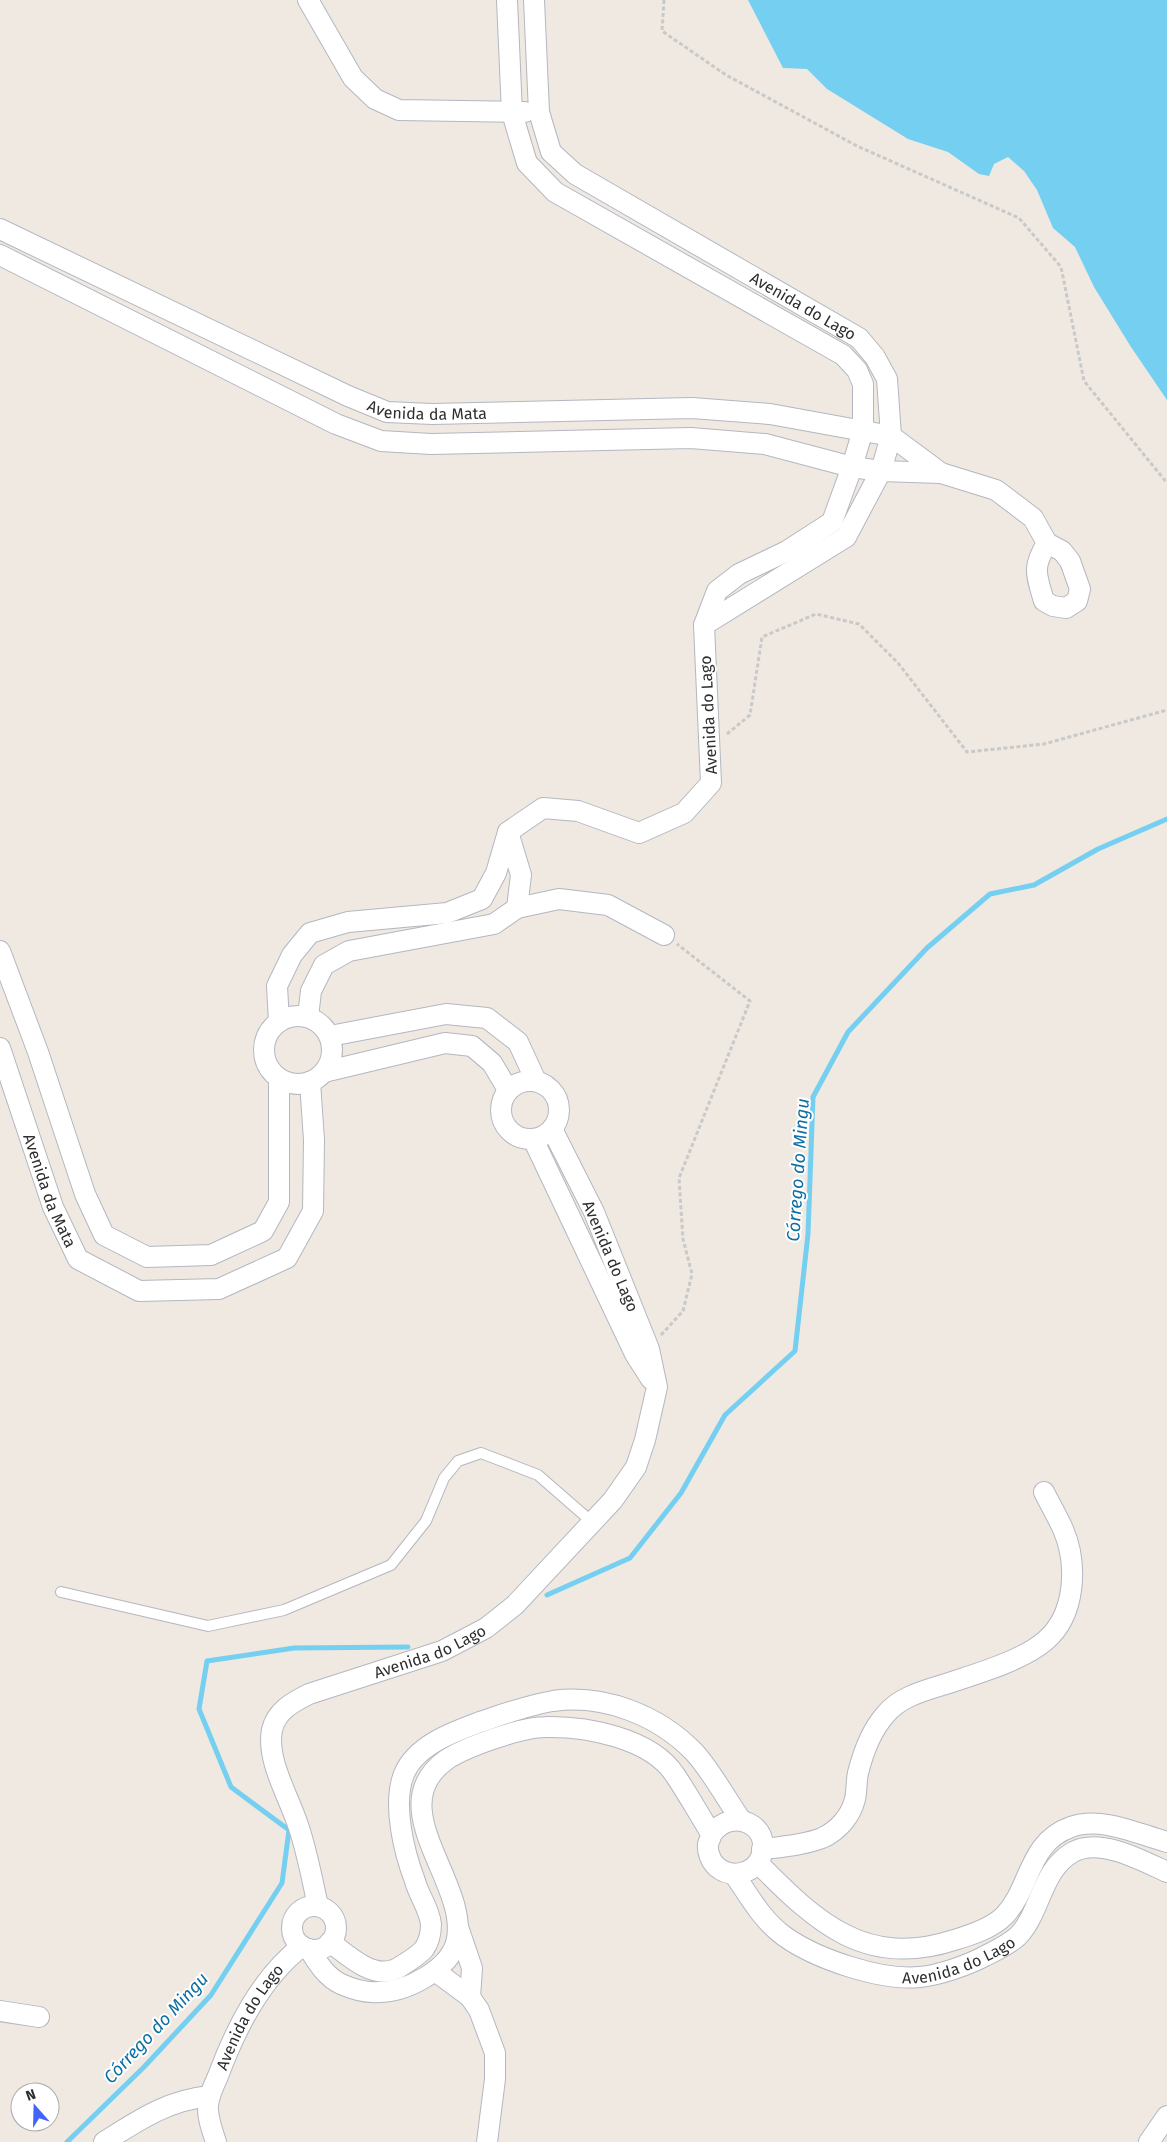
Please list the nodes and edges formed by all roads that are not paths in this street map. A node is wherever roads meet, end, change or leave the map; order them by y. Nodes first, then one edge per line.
1 (308, 0) edge
2 (507, 0) edge
3 (534, 0) edge
4 (539, 112) junction
5 (512, 113) junction
6 (0, 229) edge
7 (0, 255) edge
8 (863, 430) junction
9 (891, 436) junction
10 (852, 466) junction
11 (881, 471) junction
12 (940, 473) junction
13 (1047, 543) dead end
14 (704, 625) junction
15 (508, 832) junction
16 (517, 908) junction
17 (664, 934) road end
18 (0, 951) edge
19 (308, 1017) junction
20 (279, 1022) junction
21 (330, 1036) junction
22 (0, 1048) edge
23 (317, 1077) junction
24 (279, 1078) junction
25 (536, 1081) junction
26 (508, 1090) junction
27 (552, 1129) junction
28 (532, 1139) junction
29 (657, 1388) junction
30 (1044, 1492) dead end
31 (592, 1522) junction
32 (61, 1592) dead end
33 (741, 1820) junction
34 (711, 1835) junction
35 (1167, 1842) edge
36 (760, 1856) junction
37 (1167, 1872) edge
38 (734, 1874) junction
39 (318, 1906) junction
40 (457, 1925) junction
41 (330, 1942) junction
42 (305, 1948) junction
43 (435, 1971) junction
44 (470, 1997) junction
45 (0, 2011) edge
46 (38, 2017) dead end
47 (210, 2096) junction
48 (1167, 2116) edge
49 (104, 2142) edge
50 (216, 2142) edge
51 (487, 2142) edge
52 (1150, 2142) edge

1 - 5 street
2 - 5 street, Avenida do Lago
3 - 4 street, Avenida do Lago
4 - 5 street
4 - 9 street, Avenida do Lago
5 - 8 street, Avenida do Lago
6 - 8 street, Avenida da Mata
7 - 10 street, Avenida da Mata
8 - 9 street, Avenida da Mata
8 - 10 street, Avenida do Lago
9 - 11 street, Avenida do Lago
9 - 12 street
10 - 11 street, Avenida da Mata
10 - 14 street, Avenida do Lago
11 - 12 street, Avenida da Mata
11 - 14 street, Avenida do Lago
12 - 13 street
14 - 15 street, Avenida do Lago
15 - 16 street
15 - 20 street
16 - 17 street
16 - 19 street
18 - 24 street, Avenida da Mata
19 - 20 street
19 - 21 street
20 - 24 street
21 - 23 street
21 - 25 street
22 - 23 street, Avenida da Mata
23 - 24 street
23 - 26 street
25 - 26 street
25 - 27 street
26 - 28 street
27 - 28 street
27 - 29 street, Avenida do Lago
28 - 29 street, Avenida do Lago
29 - 31 street, Avenida do Lago
30 - 36 street
31 - 32 lane
31 - 39 street, Avenida do Lago
33 - 34 street
33 - 36 street, Avenida do Lago
33 - 41 street, Avenida do Lago
34 - 38 street, Avenida do Lago
34 - 40 street, Avenida do Lago
35 - 36 street, Avenida do Lago
36 - 38 street
37 - 38 street, Avenida do Lago
39 - 41 street
39 - 42 street, Avenida do Lago
40 - 43 street, Avenida do Lago
40 - 44 street
41 - 42 street, Avenida do Lago
42 - 43 street, Avenida do Lago
42 - 47 street, Avenida do Lago
43 - 44 street
44 - 51 street
45 - 46 street
47 - 49 street
47 - 50 street
48 - 52 street

